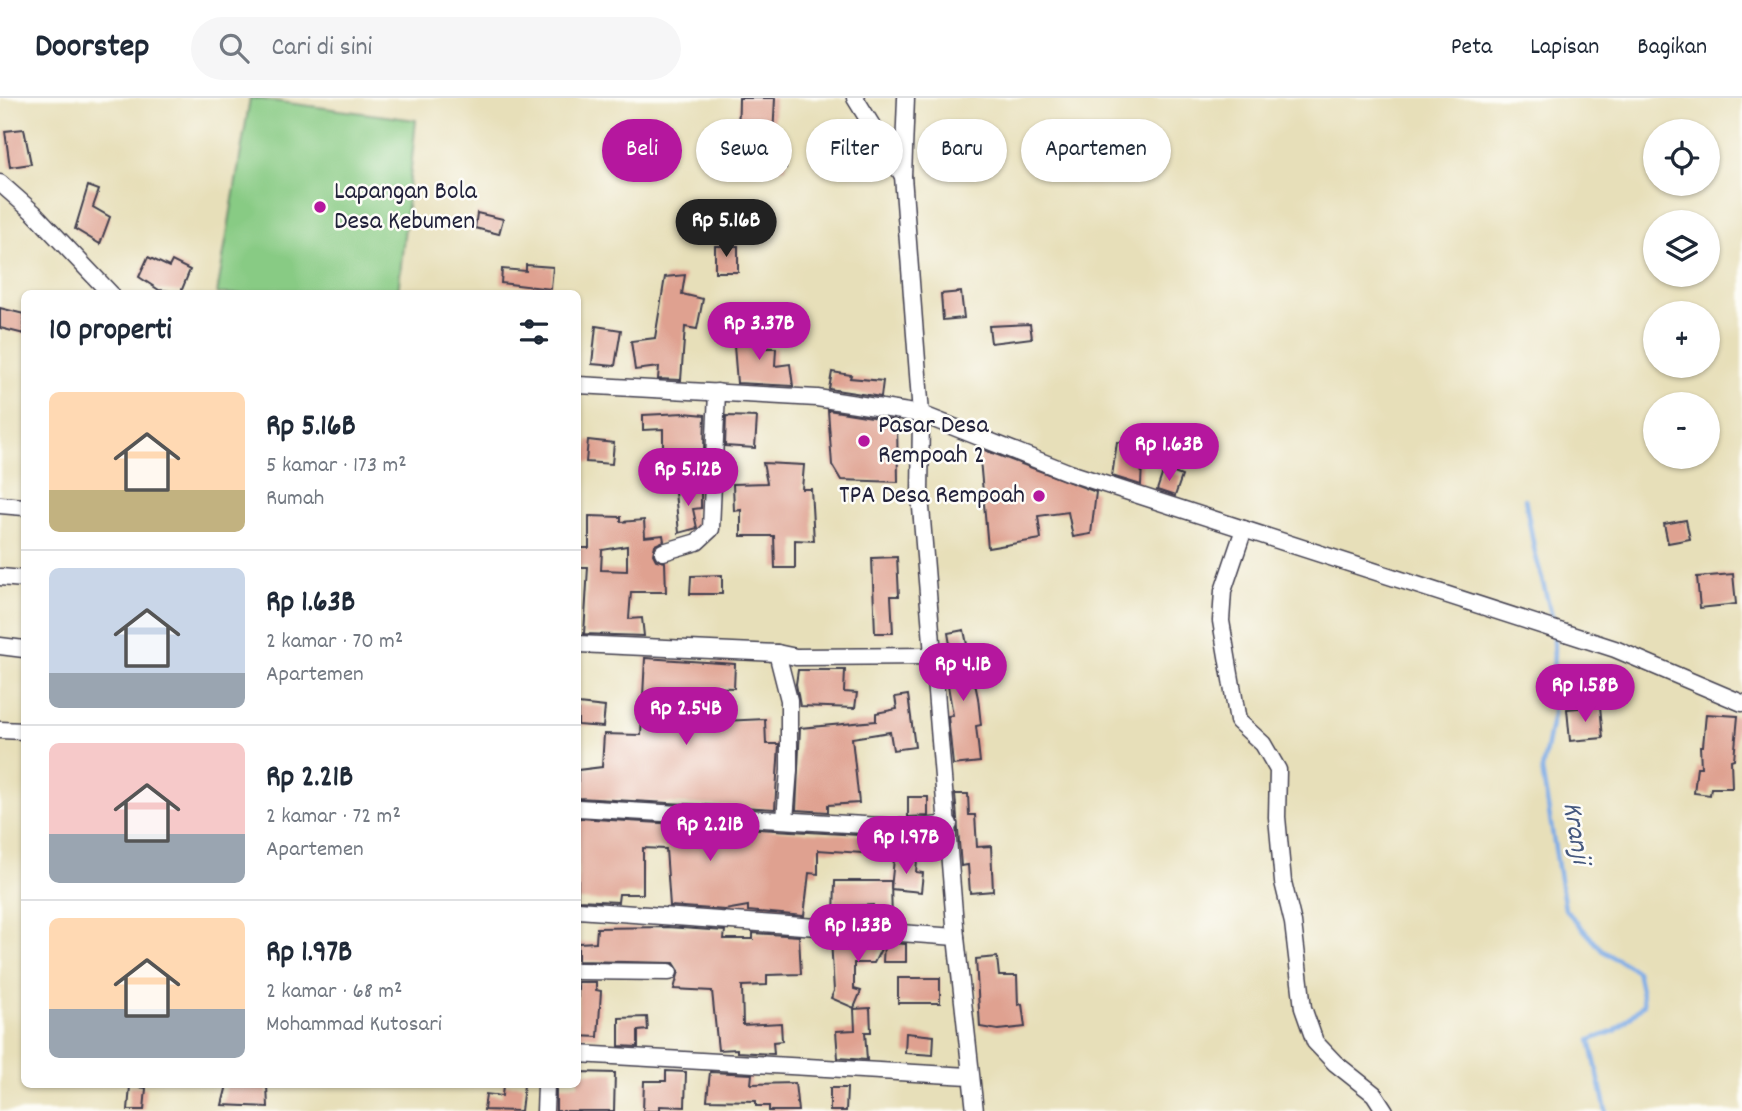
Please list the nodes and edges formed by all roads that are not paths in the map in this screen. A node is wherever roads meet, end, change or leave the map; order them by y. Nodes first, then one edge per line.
1 (906, 98) edge
2 (861, 100) edge
3 (872, 119) edge
4 (903, 176) joint
5 (0, 183) edge
6 (105, 290) edge
7 (581, 385) edge
8 (718, 391) junction
9 (921, 414) junction
10 (0, 505) edge
11 (21, 507) edge
12 (1244, 529) junction
13 (663, 552) dead end
14 (0, 577) edge
15 (21, 579) edge
16 (581, 643) edge
17 (0, 646) edge
18 (21, 649) edge
19 (777, 653) junction
20 (935, 656) junction
21 (1742, 703) edge
22 (0, 730) edge
23 (21, 731) edge
24 (581, 808) edge
25 (785, 819) junction
26 (949, 824) junction
27 (581, 910) edge
28 (956, 937) junction
29 (581, 971) edge
30 (669, 972) dead end
31 (581, 1055) edge
32 (969, 1076) junction
33 (546, 1088) edge
34 (545, 1111) edge
35 (975, 1111) edge
36 (1385, 1111) edge

1 - 4 street
2 - 3 street
4 - 9 street
5 - 6 street
7 - 8 street
8 - 9 street
8 - 13 street
9 - 12 street
9 - 20 street
10 - 11 street
12 - 21 street
12 - 36 street
14 - 15 street
16 - 19 street
17 - 18 street
19 - 20 street
19 - 25 street
20 - 26 street
22 - 23 street
24 - 25 street
25 - 26 street
26 - 28 street
27 - 28 street
28 - 32 street
29 - 30 street
31 - 32 street
32 - 35 street
33 - 34 street

